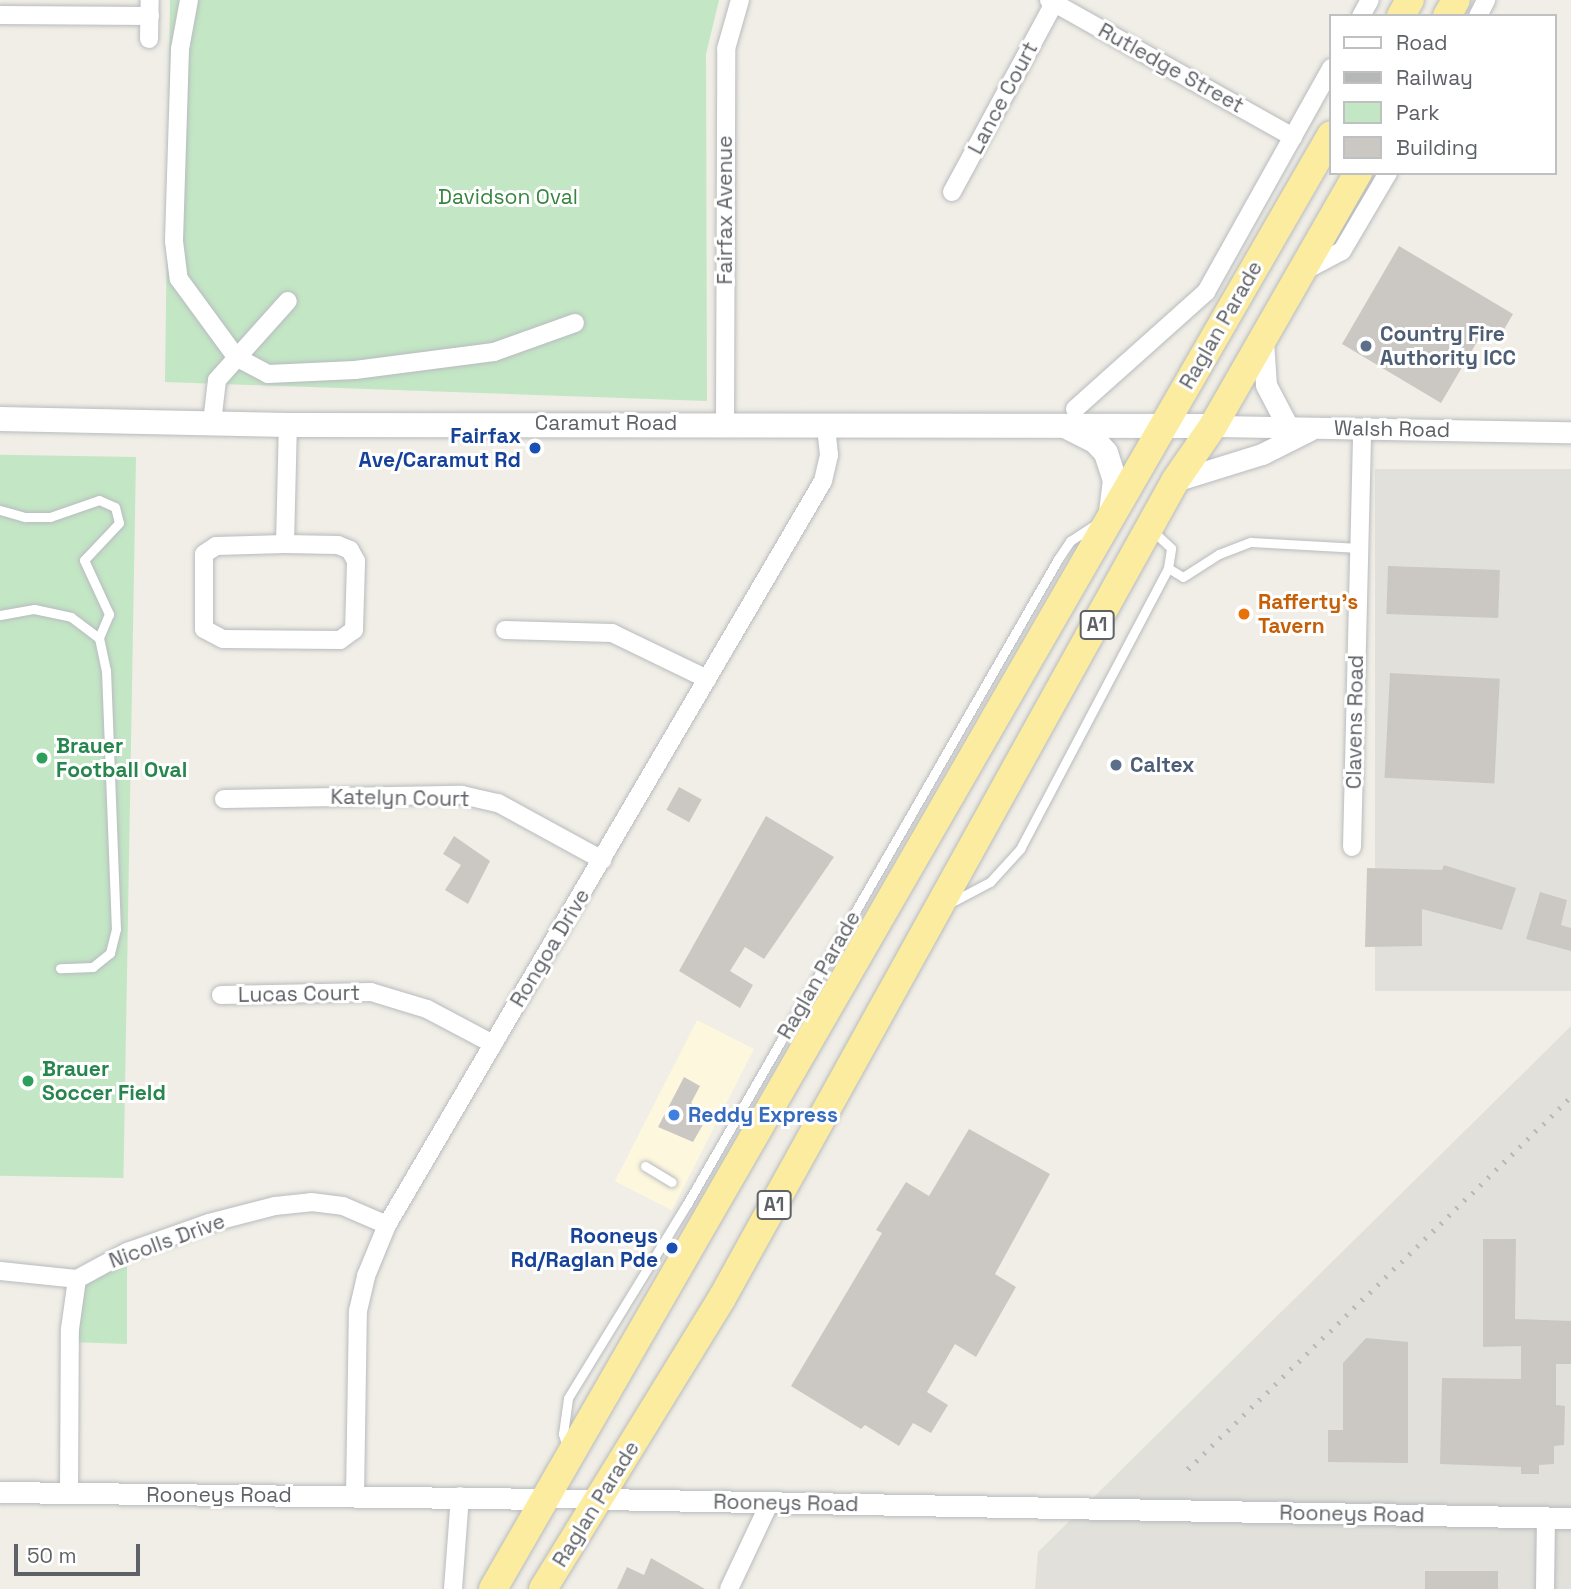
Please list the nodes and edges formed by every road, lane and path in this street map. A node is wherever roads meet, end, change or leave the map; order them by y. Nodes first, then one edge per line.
1 (189, 0) edge
2 (740, 0) edge
3 (1051, 1) edge
4 (150, 8) edge
5 (0, 15) edge
6 (149, 39) dead end
7 (1330, 70) edge
8 (1293, 137) junction
9 (1330, 137) edge
10 (1357, 175) edge
11 (1387, 175) edge
12 (953, 192) dead end
13 (1302, 272) junction
14 (1206, 292) junction
15 (288, 301) dead end
16 (1232, 305) junction
17 (575, 323) dead end
18 (1267, 332) junction
19 (236, 357) junction
20 (1069, 417) junction
21 (0, 419) edge
22 (725, 423) junction
23 (212, 424) junction
24 (826, 424) junction
25 (288, 425) junction
26 (1163, 425) junction
27 (1213, 426) junction
28 (1288, 427) junction
29 (1315, 428) junction
30 (1362, 428) junction
31 (1571, 432) edge
32 (1175, 481) junction
33 (0, 510) edge
34 (1111, 515) junction
35 (1151, 528) junction
36 (285, 544) junction
37 (1359, 548) junction
38 (1168, 568) junction
39 (0, 615) edge
40 (505, 630) dead end
41 (99, 638) junction
42 (707, 679) junction
43 (224, 799) dead end
44 (1352, 848) dead end
45 (602, 860) junction
46 (942, 908) junction
47 (60, 968) dead end
48 (221, 995) dead end
49 (493, 1044) junction
50 (645, 1166) dead end
51 (672, 1182) dead end
52 (387, 1225) junction
53 (0, 1271) edge
54 (77, 1279) junction
55 (0, 1492) edge
56 (69, 1494) junction
57 (355, 1496) junction
58 (460, 1496) junction
59 (547, 1499) junction
60 (602, 1499) junction
61 (770, 1503) junction
62 (1546, 1518) junction
63 (1571, 1518) edge
64 (544, 1588) edge
65 (453, 1589) edge
66 (493, 1589) edge
67 (729, 1589) edge
68 (1545, 1589) edge

1 - 19 street
2 - 22 street, Fairfax Avenue
3 - 8 street, Rutledge Street
3 - 12 street, Lance Court
4 - 5 street
4 - 6 street
7 - 8 street, Raglan Parade
8 - 14 street, Raglan Parade
9 - 16 highway, Raglan Parade / A1
10 - 13 highway, Raglan Parade / A1
11 - 13 street
13 - 18 highway, Raglan Parade / A1
14 - 16 street
14 - 20 street, Raglan Parade
15 - 19 street
16 - 18 highway
16 - 26 highway, Raglan Parade / A1
17 - 19 street
18 - 27 highway, Raglan Parade / A1
18 - 28 street
19 - 23 street
20 - 24 main road, Caramut Road
20 - 26 main road, Caramut Road
20 - 34 main road
21 - 23 main road, Caramut Road
22 - 24 main road, Caramut Road
22 - 25 main road, Caramut Road
23 - 25 main road, Caramut Road
24 - 42 street, Rongoa Drive
25 - 36 street
26 - 27 main road, Caramut Road
26 - 34 highway, Raglan Parade / A1
27 - 28 street, Walsh Road
27 - 32 highway, Raglan Parade / A1
28 - 29 street, Walsh Road
29 - 30 street, Walsh Road
29 - 32 street
30 - 31 street, Walsh Road
30 - 37 street, Clavens Road
32 - 35 highway, Raglan Parade / A1
33 - 41 lane
34 - 59 highway, Raglan Parade / A1
35 - 38 lane
35 - 46 highway, Raglan Parade / A1
36 - 36 street
37 - 38 lane
37 - 44 street, Clavens Road
38 - 46 lane
39 - 41 lane
40 - 42 street
41 - 47 lane
42 - 45 street, Rongoa Drive
43 - 45 street, Katelyn Court
45 - 49 street, Rongoa Drive
46 - 60 highway, Raglan Parade / A1
48 - 49 street, Lucas Court
49 - 52 street, Rongoa Drive
50 - 51 lane
52 - 54 street, Nicolls Drive
52 - 57 street, Rongoa Drive
53 - 54 street
54 - 56 street
55 - 56 street, Rooneys Road
56 - 57 street, Rooneys Road
57 - 58 street, Rooneys Road
58 - 59 street, Rooneys Road
58 - 65 street
59 - 60 street, Rooneys Road
59 - 66 highway, Raglan Parade / A1
60 - 61 street, Rooneys Road
60 - 64 highway, Raglan Parade / A1
61 - 62 street, Rooneys Road
61 - 67 street
62 - 63 street, Rooneys Road
62 - 68 street

